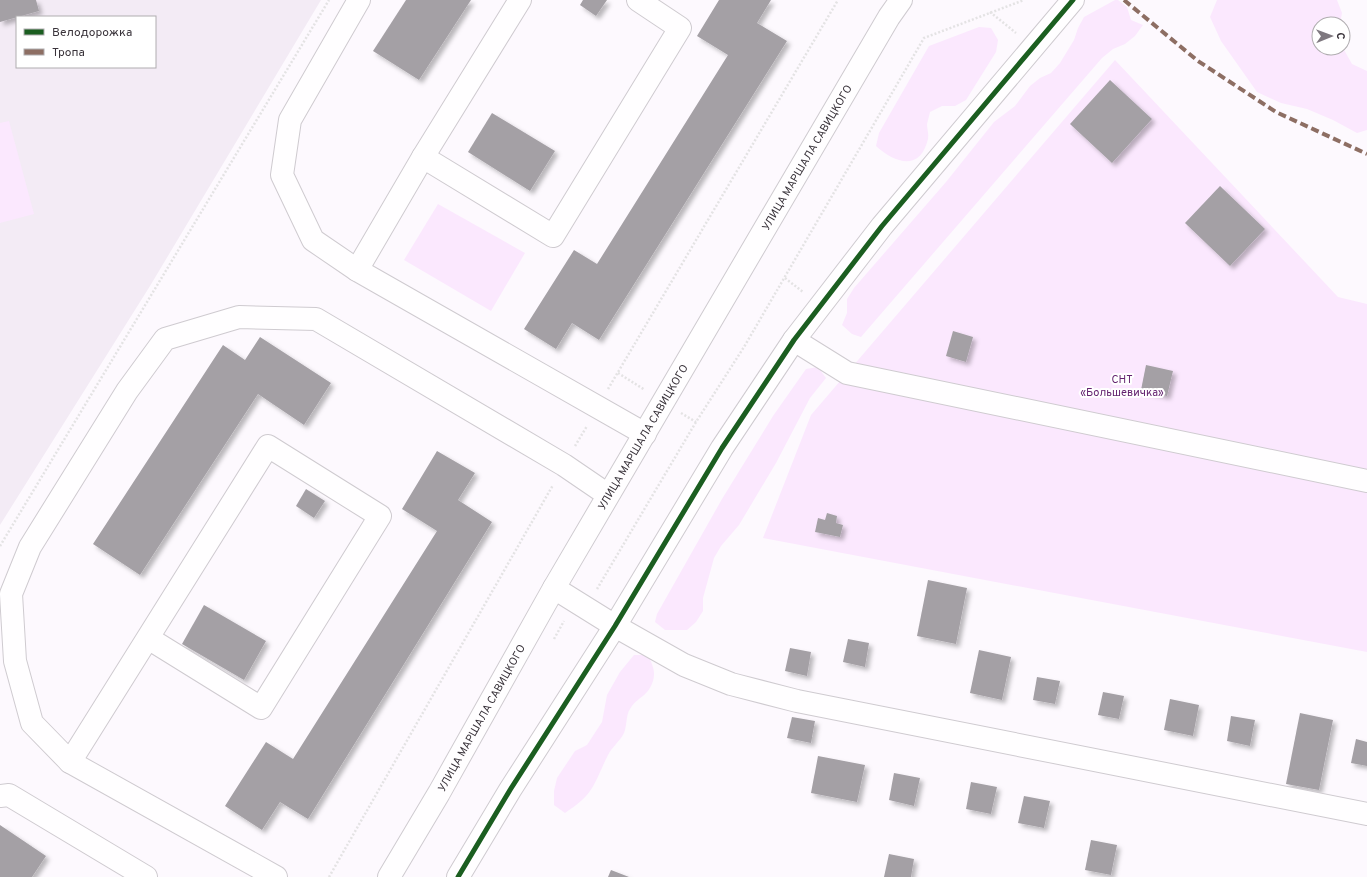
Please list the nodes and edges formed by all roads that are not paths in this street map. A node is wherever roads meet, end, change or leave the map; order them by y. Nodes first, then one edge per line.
1 (359, 0) edge
2 (520, 0) edge
3 (638, 0) edge
4 (1070, 1) edge
5 (895, 6) edge
6 (422, 156) junction
7 (358, 270) junction
8 (794, 340) junction
9 (645, 434) junction
10 (1367, 481) edge
11 (608, 495) junction
12 (554, 588) junction
13 (615, 626) junction
14 (148, 638) junction
15 (70, 762) junction
16 (0, 796) edge
17 (1367, 814) edge
18 (146, 877) edge
19 (276, 877) edge
20 (389, 877) edge
21 (458, 877) edge

1 - 7 street
2 - 6 street
3 - 6 street
4 - 8 street
5 - 9 street, УЛИЦА МАРШАЛА САВИЦКОГО
6 - 7 street
7 - 9 street
8 - 10 street
8 - 13 street
9 - 11 street, УЛИЦА МАРШАЛА САВИЦКОГО
11 - 12 street, УЛИЦА МАРШАЛА САВИЦКОГО
11 - 15 street
12 - 13 street
12 - 20 street, УЛИЦА МАРШАЛА САВИЦКОГО
13 - 17 street
13 - 21 street
14 - 14 street
14 - 15 street
15 - 19 street
16 - 18 street

